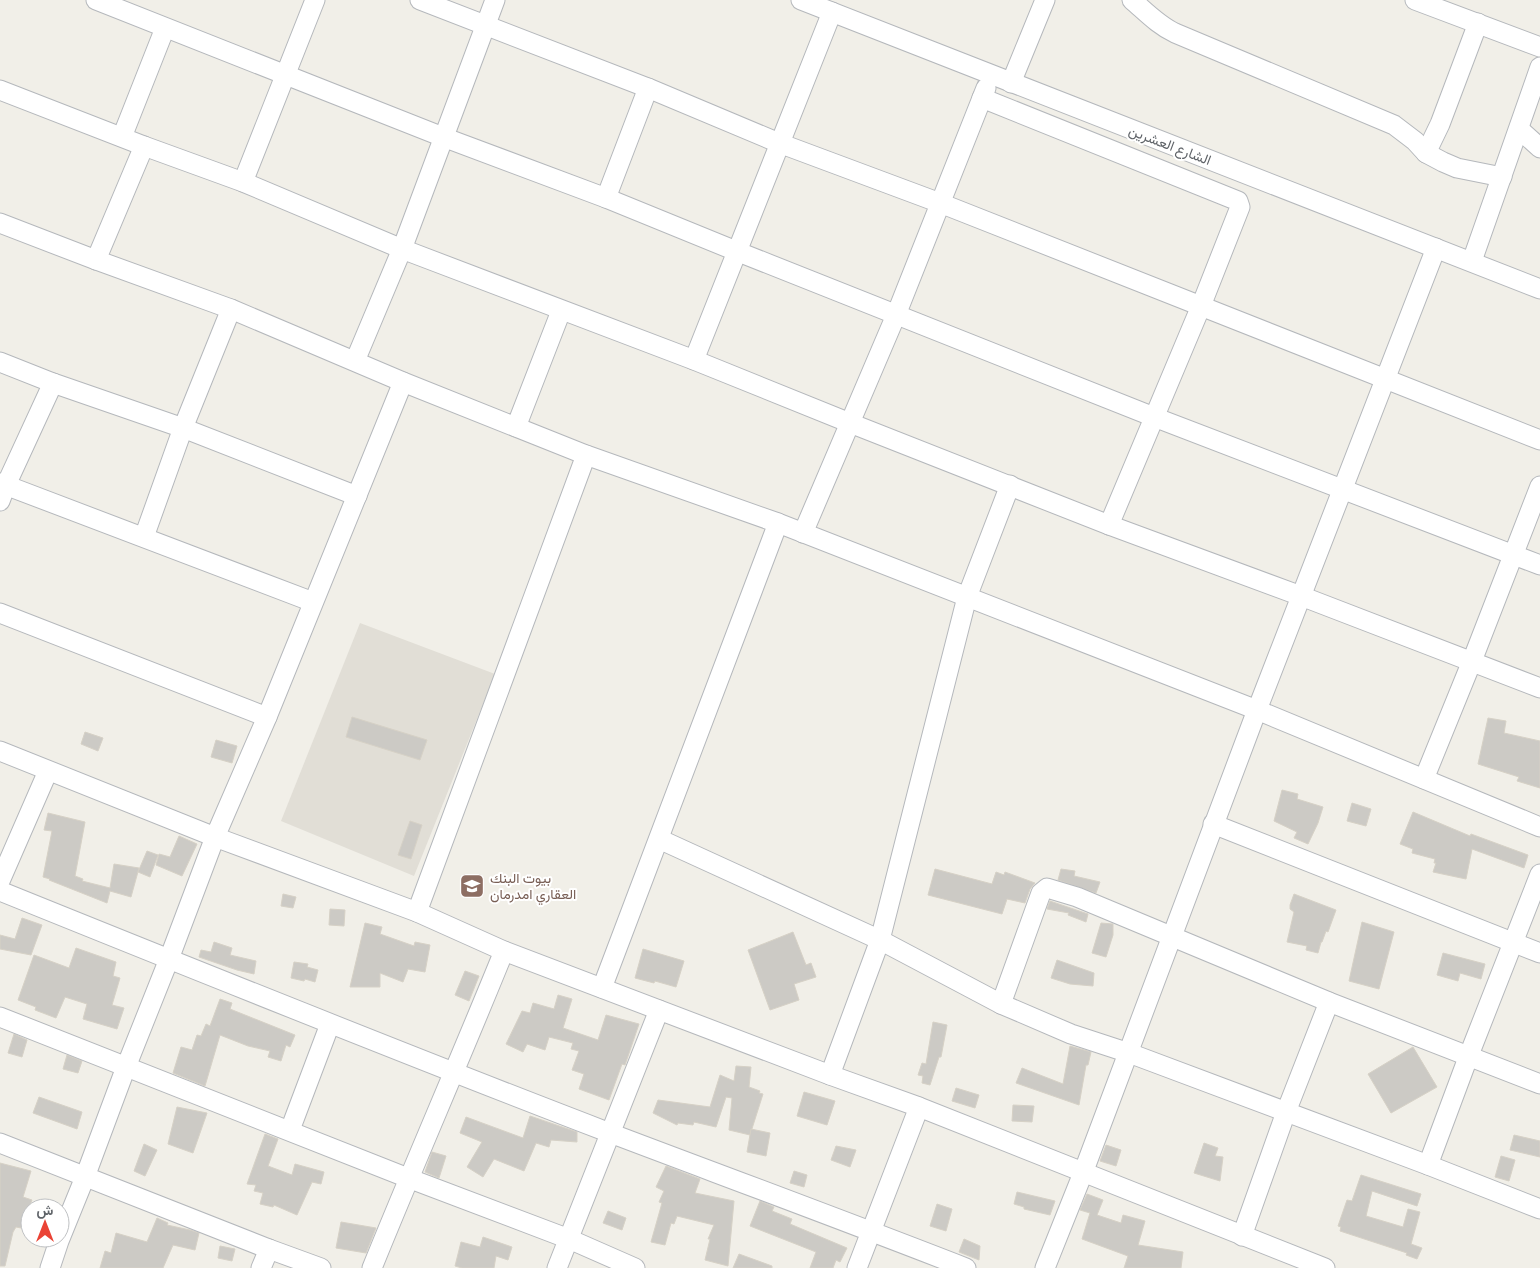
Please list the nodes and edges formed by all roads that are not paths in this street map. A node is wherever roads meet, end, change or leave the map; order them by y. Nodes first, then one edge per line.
1 (96, 0) edge
2 (315, 0) edge
3 (420, 0) edge
4 (496, 0) edge
5 (801, 0) edge
6 (1132, 0) edge
7 (1416, 0) edge
8 (1039, 2) edge
9 (832, 12) junction
10 (1478, 24) junction
11 (485, 25) junction
12 (165, 28) junction
13 (1540, 47) edge
14 (1540, 67) edge
15 (285, 75) junction
16 (991, 75) junction
17 (1011, 83) junction
18 (648, 88) junction
19 (0, 90) edge
20 (982, 98) junction
21 (1519, 129) junction
22 (122, 137) junction
23 (443, 137) junction
24 (779, 143) junction
25 (144, 146) junction
26 (1540, 148) edge
27 (1426, 153) junction
28 (1502, 177) junction
29 (242, 182) junction
30 (606, 198) junction
31 (940, 203) junction
32 (0, 223) edge
33 (1436, 248) junction
34 (402, 249) junction
35 (736, 251) junction
36 (96, 260) junction
37 (1472, 261) junction
38 (1540, 289) edge
39 (1201, 306) junction
40 (231, 309) junction
41 (561, 311) junction
42 (896, 315) junction
43 (694, 360) junction
44 (355, 361) junction
45 (0, 362) edge
46 (1384, 379) junction
47 (404, 382) junction
48 (53, 383) junction
49 (1154, 417) junction
50 (850, 424) junction
51 (516, 427) junction
52 (183, 428) junction
53 (1540, 440) edge
54 (586, 456) junction
55 (1010, 485) junction
56 (1540, 486) edge
57 (2, 489) edge
58 (1342, 489) junction
59 (357, 496) junction
60 (778, 523) junction
61 (1109, 525) junction
62 (803, 533) junction
63 (144, 538) junction
64 (1514, 555) junction
65 (1540, 565) edge
66 (1301, 596) junction
67 (967, 597) junction
68 (313, 602) junction
69 (0, 613) edge
70 (1472, 661) junction
71 (1540, 688) edge
72 (1257, 710) junction
73 (267, 717) junction
74 (0, 751) edge
75 (48, 771) junction
76 (1424, 779) junction
77 (1213, 824) junction
78 (1540, 827) edge
79 (215, 837) junction
80 (659, 839) junction
81 (1540, 874) edge
82 (0, 881) edge
83 (0, 891) edge
84 (417, 912) junction
85 (1171, 937) junction
86 (880, 940) junction
87 (1513, 942) junction
88 (504, 951) junction
89 (1540, 953) edge
90 (169, 959) junction
91 (602, 988) junction
92 (1329, 1002) junction
93 (1001, 1004) junction
94 (659, 1010) junction
95 (0, 1017) edge
96 (330, 1024) junction
97 (1129, 1053) junction
98 (1469, 1055) junction
99 (126, 1067) junction
100 (455, 1072) junction
101 (830, 1075) junction
102 (1540, 1084) edge
103 (919, 1107) junction
104 (1286, 1112) junction
105 (290, 1130) junction
106 (611, 1133) junction
107 (0, 1143) edge
108 (1428, 1165) junction
109 (1083, 1173) junction
110 (85, 1177) junction
111 (408, 1178) junction
112 (1540, 1209) edge
113 (871, 1231) junction
114 (1242, 1236) junction
115 (569, 1239) junction
116 (269, 1249) junction
117 (50, 1268) edge
118 (261, 1268) edge
119 (321, 1268) edge
120 (372, 1268) edge
121 (557, 1268) edge
122 (635, 1268) edge
123 (857, 1268) edge
124 (966, 1268) edge
125 (1045, 1268) edge
126 (1325, 1268) edge

1 - 12 street
2 - 15 street
3 - 11 street
4 - 11 street
5 - 9 street, الشارع العشرين
6 - 27 street
7 - 10 street
8 - 17 street
9 - 16 street, الشارع العشرين
9 - 24 street
10 - 13 street
10 - 27 street
11 - 18 street
11 - 23 street
12 - 15 street
12 - 22 street
14 - 21 street
15 - 23 street
15 - 29 street
16 - 17 street, الشارع العشرين
16 - 20 street
17 - 33 street, الشارع العشرين
18 - 24 street
18 - 30 street
19 - 22 street
20 - 31 street
20 - 39 street
21 - 26 street
21 - 28 street
22 - 25 street
23 - 30 street
23 - 34 street
24 - 31 street
24 - 35 street
25 - 29 street
25 - 36 street
27 - 28 street
28 - 37 street
29 - 34 street
30 - 35 street
31 - 39 street
31 - 42 street
32 - 36 street
33 - 37 street, الشارع العشرين
33 - 46 street
34 - 41 street
34 - 44 street
35 - 42 street
35 - 43 street
36 - 40 street
37 - 38 street, الشارع العشرين
39 - 46 street
39 - 49 street
40 - 44 street
40 - 52 street
41 - 43 street
41 - 51 street
42 - 49 street
42 - 50 street
43 - 50 street
44 - 47 street
45 - 48 street
46 - 53 street
46 - 58 street
47 - 51 street
47 - 59 street
48 - 52 street
48 - 57 street
49 - 58 street
49 - 61 street
50 - 55 street
50 - 62 street
51 - 54 street
52 - 59 street
52 - 63 street
54 - 60 street
54 - 84 street
55 - 61 street
55 - 67 street
56 - 64 street
57 - 63 street
58 - 64 street
58 - 66 street
59 - 68 street
60 - 62 street
60 - 80 street
61 - 66 street
62 - 67 street
63 - 68 street
64 - 65 street
64 - 70 street
66 - 70 street
66 - 72 street
67 - 72 street
67 - 86 street
68 - 73 street
69 - 73 street
70 - 71 street
70 - 76 street
72 - 76 street
72 - 77 street
73 - 79 street
74 - 75 street
75 - 79 street
75 - 82 street
76 - 78 street
77 - 85 street
77 - 87 street
79 - 84 street
79 - 90 street
80 - 86 street
80 - 91 street
81 - 87 street
83 - 90 street
84 - 88 street
85 - 92 street
85 - 93 street
85 - 97 street
86 - 93 street
86 - 101 street
87 - 89 street
87 - 98 street
88 - 91 street
88 - 100 street
90 - 96 street
90 - 99 street
91 - 94 street
92 - 98 street
92 - 104 street
93 - 97 street
94 - 101 street
94 - 106 street
95 - 99 street
96 - 100 street
96 - 105 street
97 - 104 street
97 - 109 street
98 - 102 street
98 - 108 street
99 - 105 street
99 - 110 street
100 - 106 street
100 - 111 street
101 - 103 street
103 - 109 street
103 - 113 street
104 - 108 street
104 - 114 street
105 - 111 street
106 - 113 street
106 - 115 street
107 - 110 street
108 - 112 street
109 - 114 street
109 - 125 street
110 - 116 street
110 - 117 street
111 - 115 street
111 - 120 street
113 - 123 street
113 - 124 street
114 - 126 street
115 - 121 street
115 - 122 street
116 - 118 street
116 - 119 street

